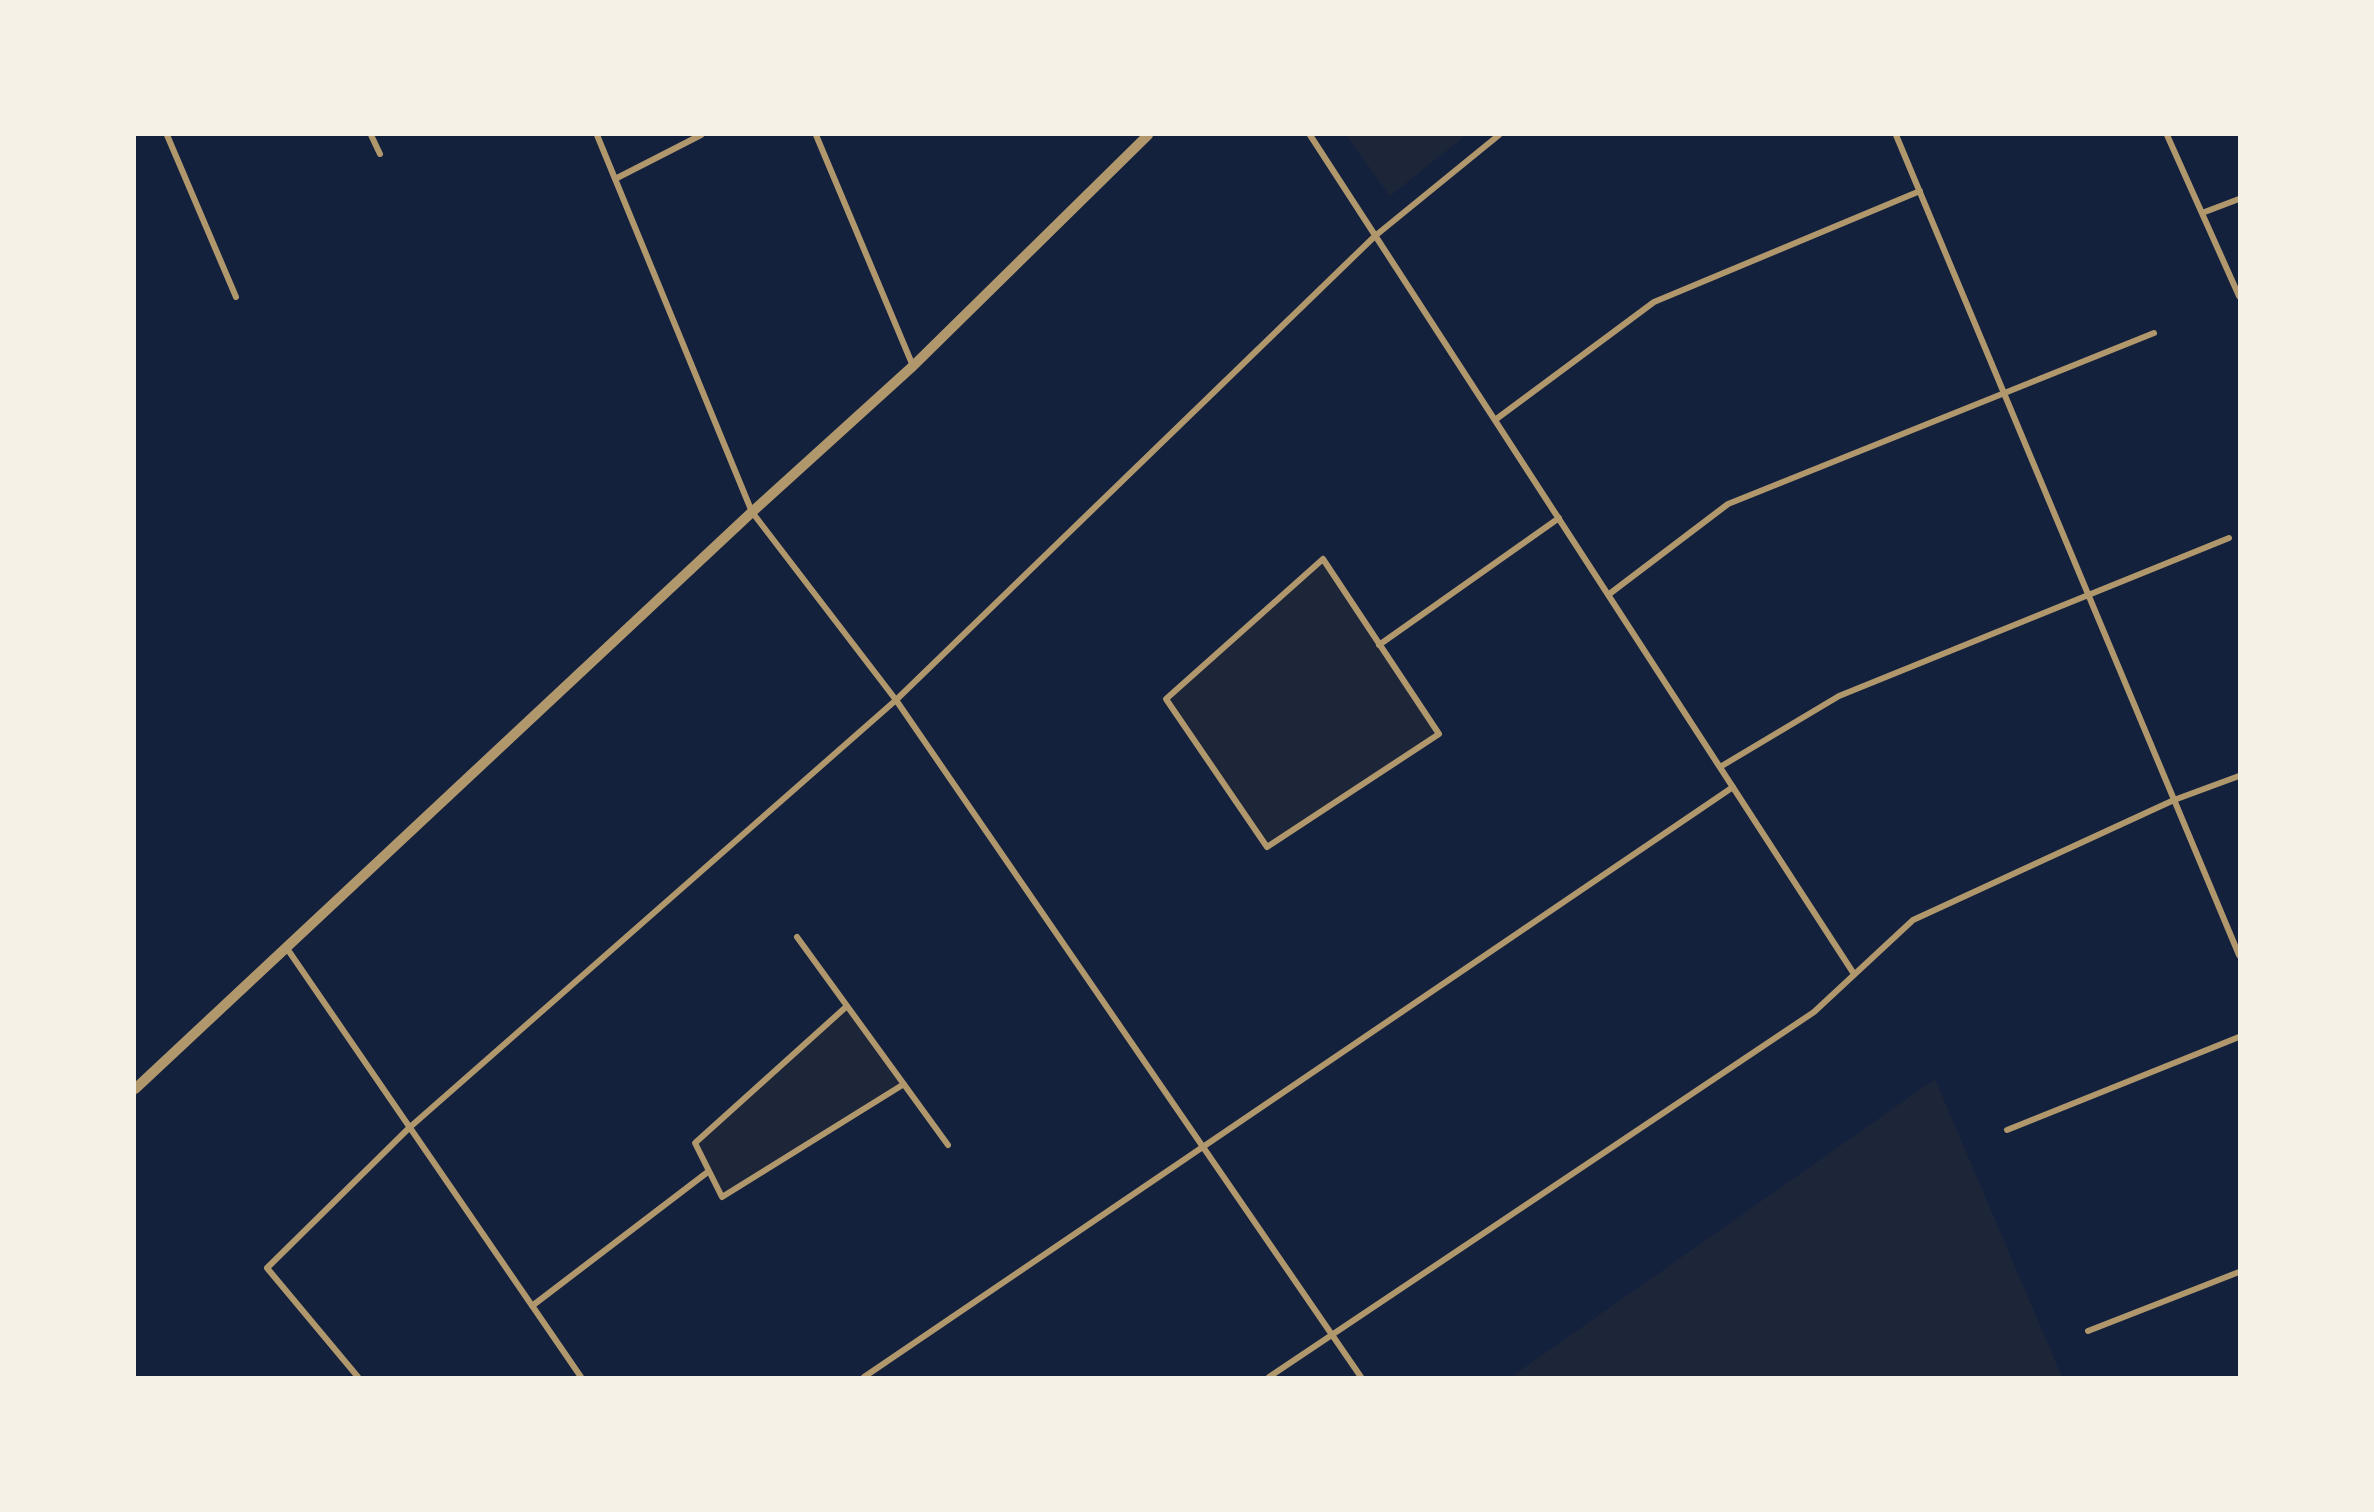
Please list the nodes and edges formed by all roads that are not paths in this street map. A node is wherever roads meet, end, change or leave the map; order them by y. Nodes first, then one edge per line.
1 (167, 135) edge
2 (371, 135) edge
3 (597, 135) edge
4 (701, 135) edge
5 (816, 135) edge
6 (1148, 135) edge
7 (1310, 135) edge
8 (1499, 135) edge
9 (1896, 135) edge
10 (2167, 135) edge
11 (380, 154) dead end
12 (615, 179) junction
13 (1920, 191) junction
14 (2239, 199) edge
15 (2202, 213) junction
16 (1375, 236) junction
17 (2239, 296) edge
18 (236, 297) dead end
19 (2154, 333) dead end
20 (913, 366) junction
21 (2004, 393) junction
22 (1495, 420) junction
23 (752, 512) junction
24 (1559, 519) junction
25 (2229, 538) dead end
26 (1608, 595) junction
27 (2089, 595) junction
28 (1379, 645) junction
29 (896, 700) junction
30 (1720, 767) junction
31 (2239, 776) edge
32 (1733, 787) junction
33 (2174, 800) junction
34 (797, 937) dead end
35 (286, 947) junction
36 (2239, 955) edge
37 (1854, 974) junction
38 (847, 1006) junction
39 (2239, 1037) edge
40 (903, 1084) junction
41 (135, 1089) edge
42 (409, 1128) junction
43 (2007, 1130) dead end
44 (948, 1145) dead end
45 (1203, 1147) junction
46 (709, 1171) junction
47 (2239, 1272) edge
48 (532, 1306) junction
49 (2088, 1331) dead end
50 (1331, 1334) junction
51 (358, 1377) edge
52 (581, 1377) edge
53 (864, 1377) edge
54 (1269, 1377) edge
55 (1361, 1377) edge

1 - 18 street
2 - 11 street
3 - 12 street
4 - 12 street
5 - 20 street
6 - 20 street
7 - 16 street
8 - 16 street
9 - 13 street
10 - 15 street
12 - 23 street
13 - 21 street
13 - 22 street
14 - 15 street
15 - 17 street
16 - 22 street
16 - 29 street
19 - 21 street
20 - 23 street
21 - 26 street
21 - 27 street
22 - 24 street
23 - 29 street
23 - 35 street
24 - 26 street
24 - 28 street
25 - 27 street
26 - 30 street
27 - 30 street
27 - 33 street
28 - 28 street
29 - 42 street
29 - 45 street
30 - 32 street
31 - 33 street
32 - 37 street
32 - 45 street
33 - 36 street
33 - 37 street
34 - 38 street
35 - 41 street
35 - 42 street
37 - 50 street
38 - 40 street
38 - 46 street
39 - 43 street
40 - 44 street
40 - 46 street
42 - 48 street
42 - 51 street
45 - 50 street
45 - 53 street
46 - 48 street
47 - 49 street
48 - 52 street
50 - 54 street
50 - 55 street

